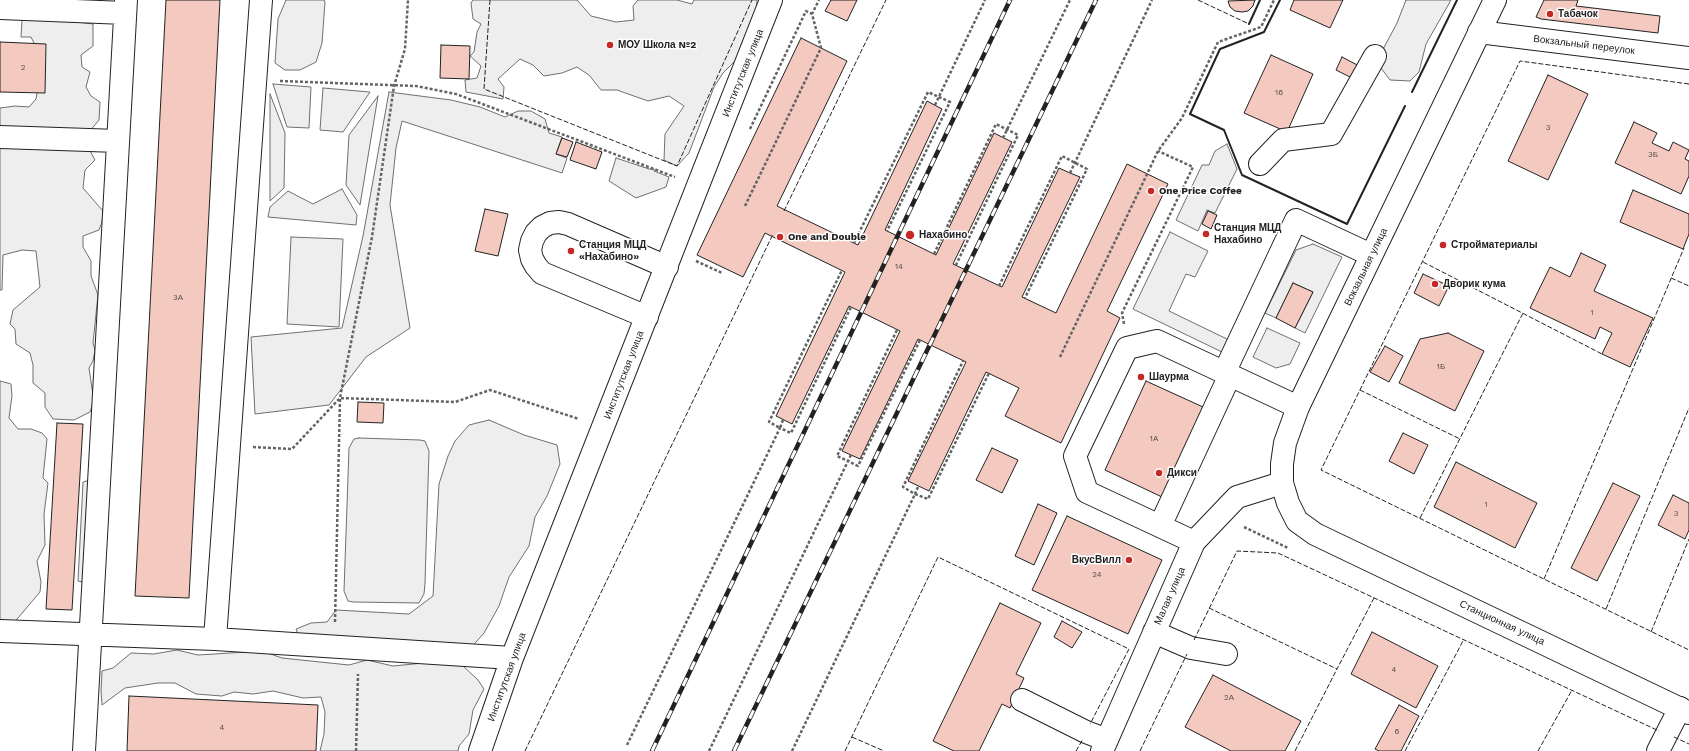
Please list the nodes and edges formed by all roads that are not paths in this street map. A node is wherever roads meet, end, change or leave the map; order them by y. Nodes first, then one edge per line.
1 (260, 0) edge
2 (771, 0) edge
3 (1495, 0) edge
4 (126, 6) edge
5 (0, 8) edge
6 (1479, 32) junction
7 (1375, 56) dead end
8 (1689, 58) edge
9 (0, 137) edge
10 (118, 141) junction
11 (1260, 164) dead end
12 (1371, 255) junction
13 (667, 267) junction
14 (647, 317) junction
15 (1227, 374) junction
16 (1298, 407) junction
17 (1282, 483) junction
18 (1160, 526) junction
19 (1315, 534) joint
20 (1194, 542) junction
21 (0, 632) edge
22 (1154, 632) junction
23 (91, 635) junction
24 (215, 639) junction
25 (1226, 654) dead end
26 (512, 658) junction
27 (1022, 700) dead end
28 (1685, 710) edge
29 (1104, 745) edge
30 (84, 751) edge
31 (480, 751) edge
32 (1658, 751) edge

1 - 24 street
2 - 13 street, Институтская улица
3 - 6 street, Вокзальная улица
4 - 5 street
4 - 10 street
6 - 8 street, Вокзальный переулок
6 - 12 street, Вокзальная улица
7 - 11 street
9 - 10 street
10 - 23 street
12 - 15 street
12 - 16 street, Вокзальная улица
13 - 14 street, Институтская улица
13 - 14 street
14 - 26 street, Институтская улица
15 - 16 street
15 - 18 street
15 - 18 street
16 - 17 street, Вокзальная улица
17 - 19 street, Вокзальная улица
17 - 20 street, Малая улица
18 - 20 street
19 - 28 street, Станционная улица
20 - 22 street, Малая улица
21 - 23 street
22 - 25 street
22 - 29 street, Малая улица
23 - 24 street
23 - 30 street
24 - 26 street
26 - 31 street, Институтская улица
27 - 29 street
28 - 32 street

